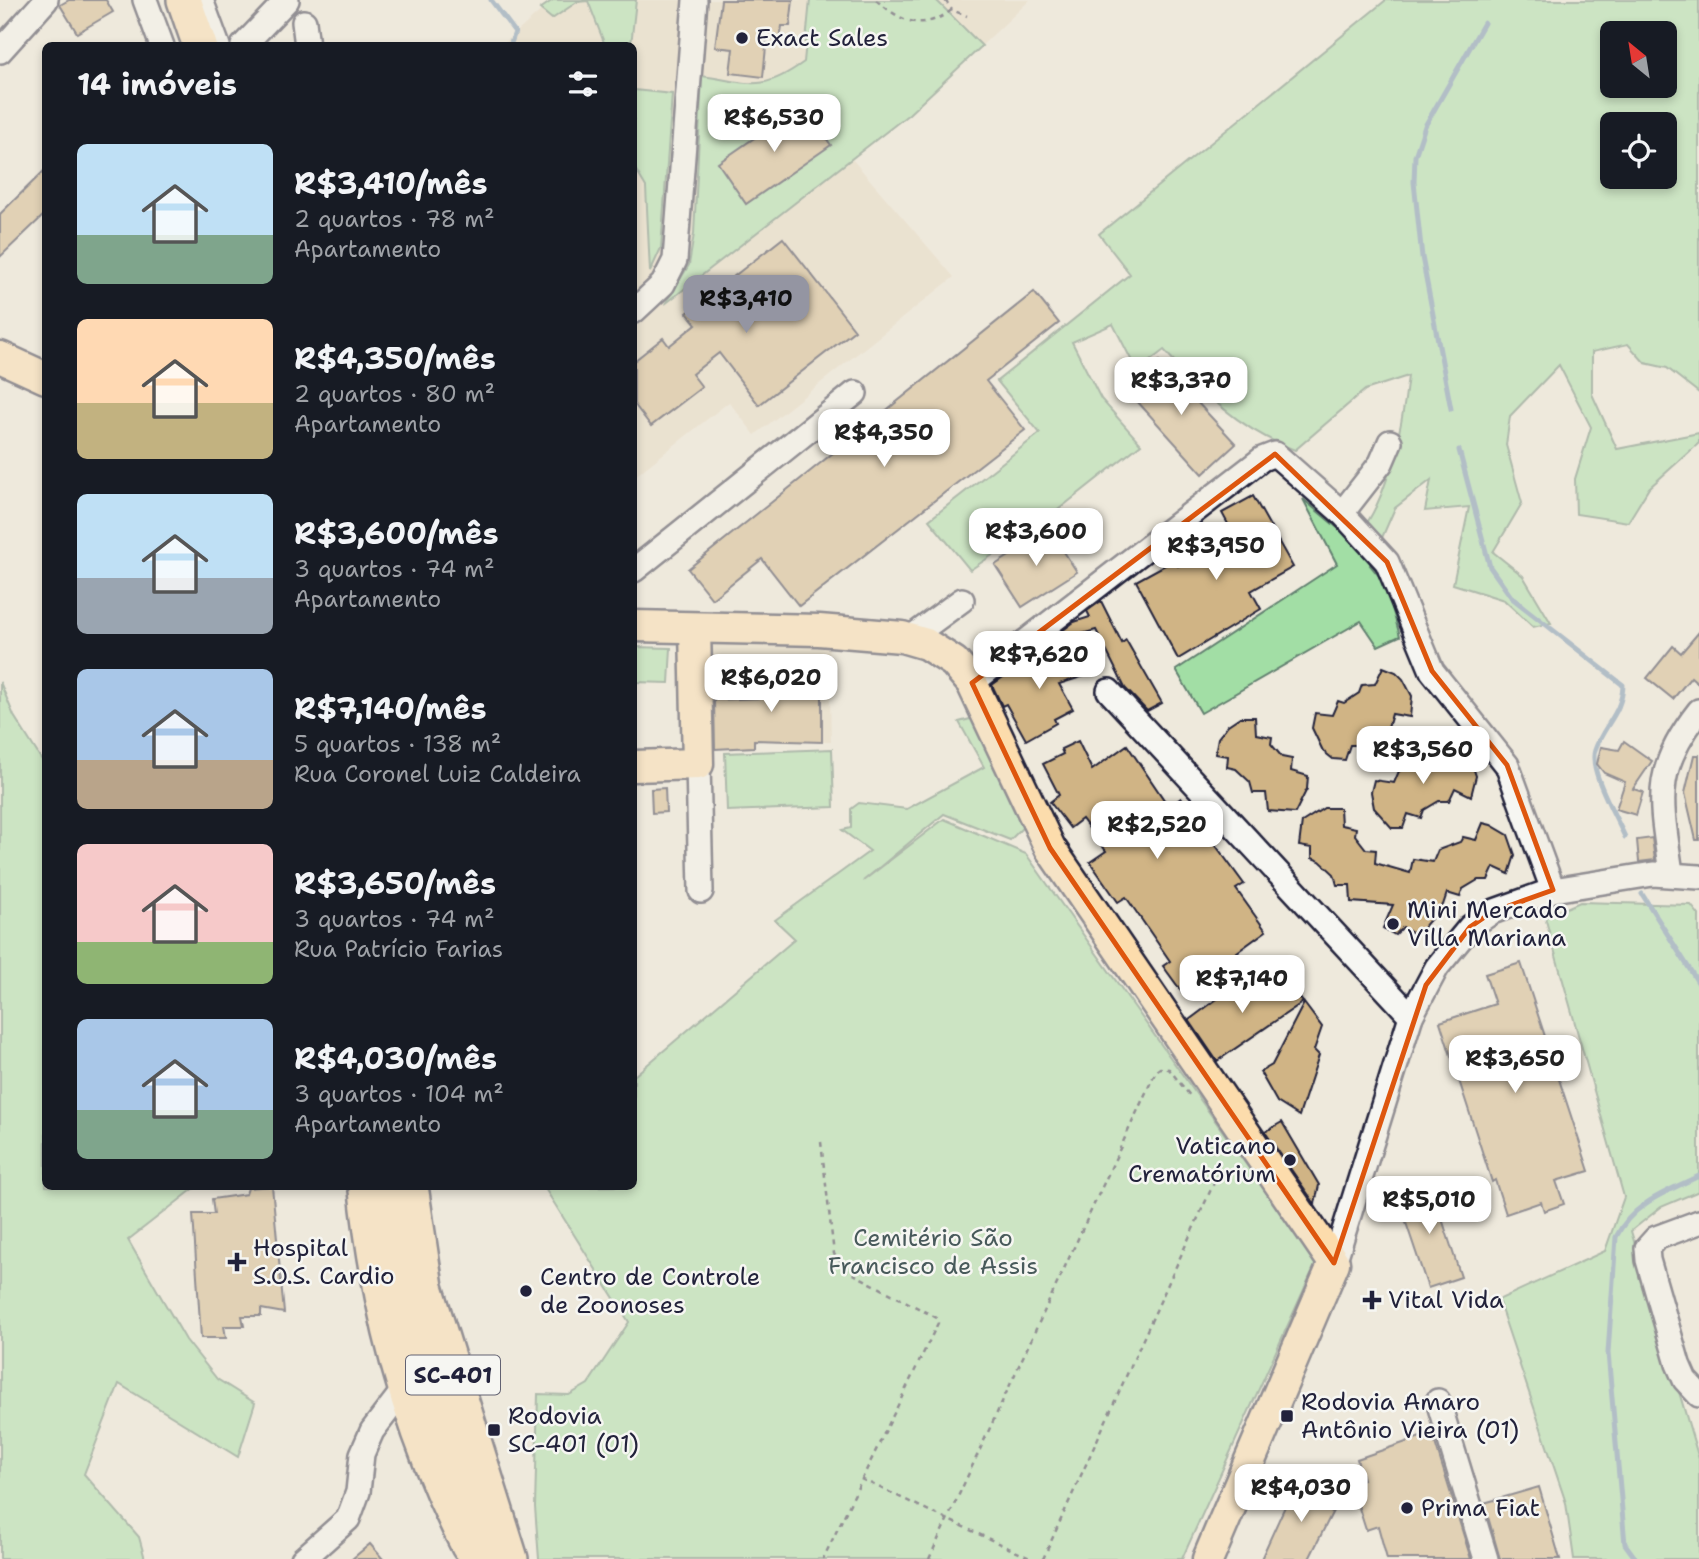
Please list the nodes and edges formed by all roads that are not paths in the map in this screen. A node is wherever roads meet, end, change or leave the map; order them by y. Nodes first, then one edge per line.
1 (46, 0) edge
2 (145, 0) edge
3 (162, 0) edge
4 (184, 0) edge
5 (201, 0) edge
6 (287, 0) edge
7 (695, 0) edge
8 (304, 22) dead end
9 (161, 42) edge
10 (176, 42) edge
11 (199, 42) edge
12 (217, 42) edge
13 (247, 42) edge
14 (306, 42) edge
15 (0, 51) edge
16 (637, 308) edge
17 (0, 357) edge
18 (42, 376) edge
19 (855, 393) dead end
20 (1390, 442) dead end
21 (1342, 513) junction
22 (637, 568) edge
23 (962, 600) dead end
24 (637, 626) edge
25 (695, 628) junction
26 (909, 639) junction
27 (972, 684) junction
28 (1109, 691) dead end
29 (1699, 711) edge
30 (698, 764) junction
31 (637, 766) edge
32 (1671, 873) junction
33 (1698, 878) edge
34 (1553, 890) junction
35 (701, 891) dead end
36 (1412, 1016) junction
37 (364, 1190) edge
38 (387, 1190) edge
39 (411, 1190) edge
40 (1699, 1222) edge
41 (1334, 1263) junction
42 (402, 1392) junction
43 (1699, 1395) edge
44 (1438, 1401) dead end
45 (303, 1559) edge
46 (473, 1559) edge
47 (481, 1559) edge
48 (511, 1559) edge
49 (1208, 1559) edge
50 (1486, 1559) edge

1 - 15 street
2 - 9 street
3 - 10 highway
4 - 11 highway
5 - 12 street
6 - 13 street
7 - 16 street
8 - 14 street
17 - 18 main road
19 - 22 street
20 - 21 street
21 - 27 street
21 - 34 street
23 - 26 street
24 - 25 main road
25 - 26 main road
25 - 30 main road
26 - 27 main road
27 - 41 main road
28 - 36 street
29 - 32 street
30 - 31 main road
30 - 35 street
32 - 33 street
32 - 34 street
34 - 36 street
36 - 41 street
37 - 42 main road
38 - 47 highway, SC-401
39 - 48 highway, SC-401
40 - 43 street
41 - 49 main road
42 - 45 street
42 - 46 main road
44 - 50 street

